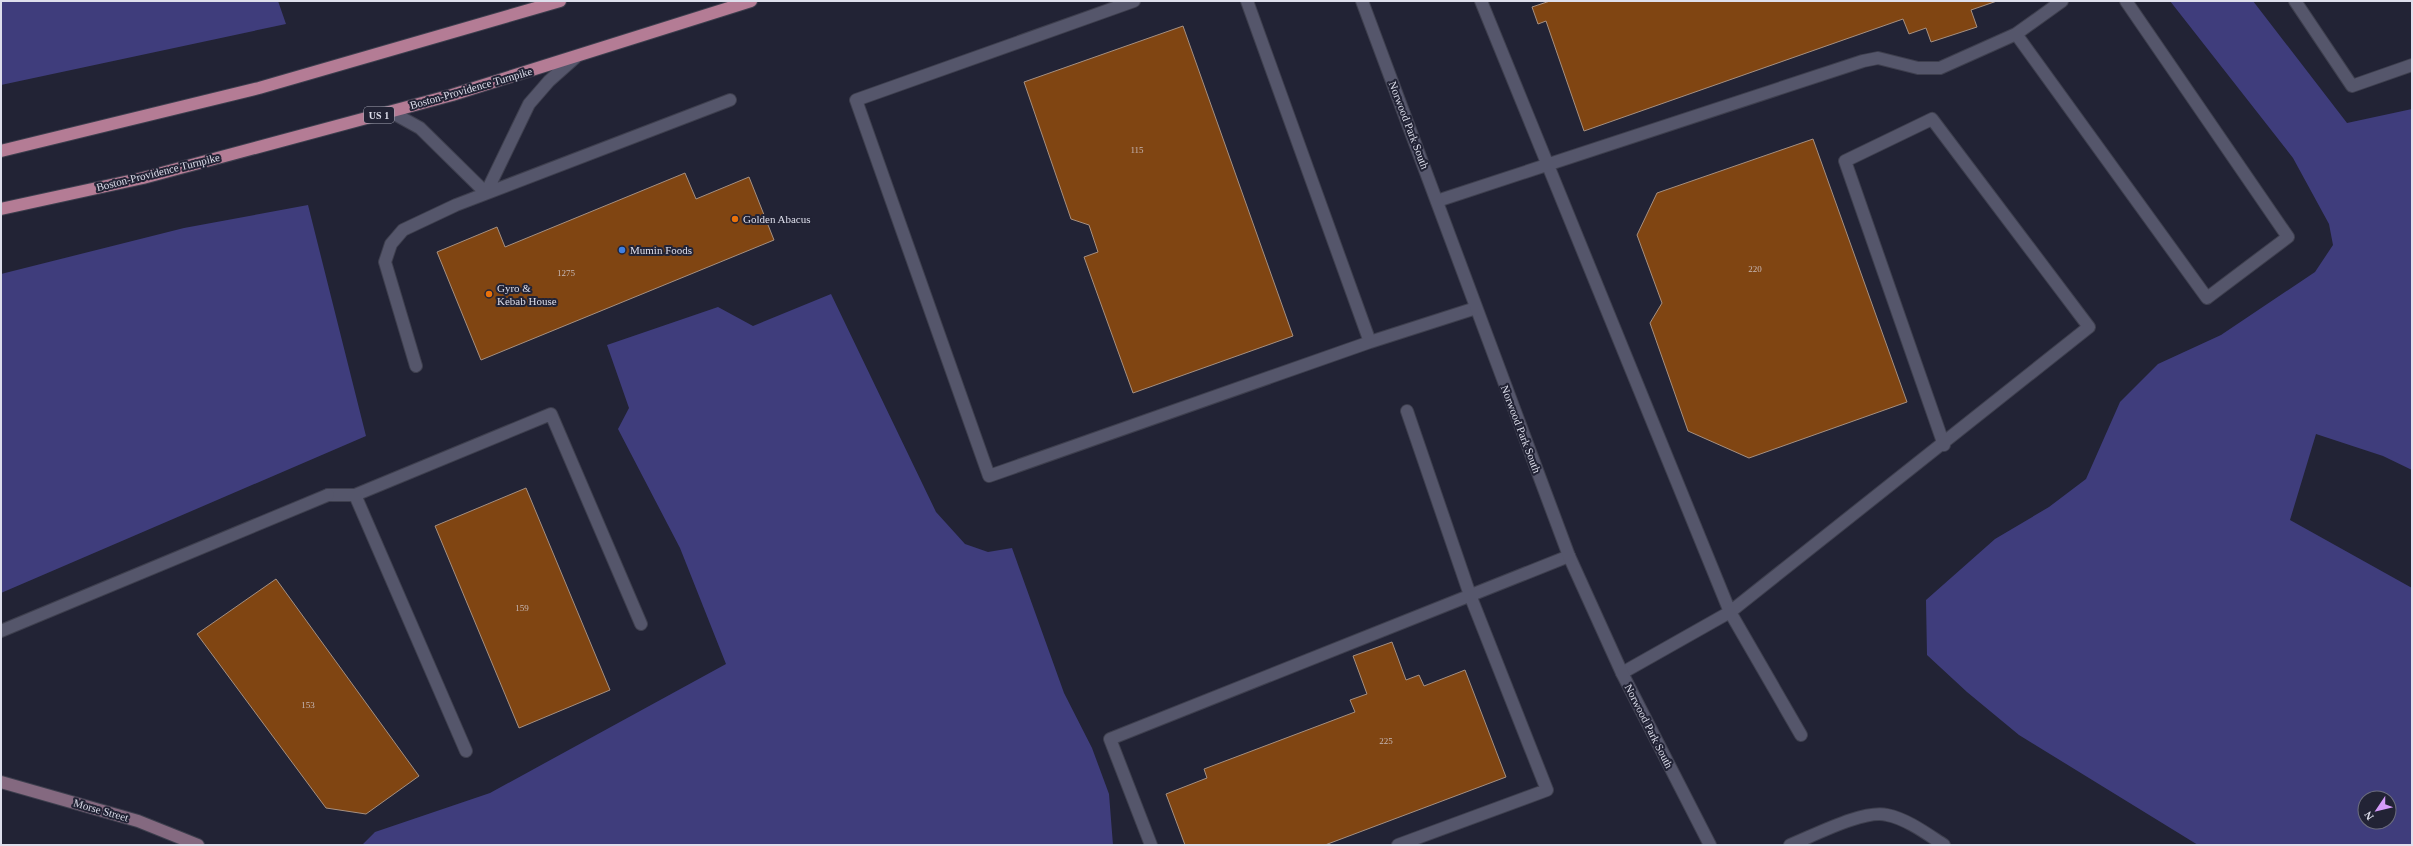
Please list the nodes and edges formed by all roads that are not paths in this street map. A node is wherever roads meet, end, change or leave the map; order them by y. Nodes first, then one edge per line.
1 (560, 1) edge
2 (751, 1) edge
3 (1134, 1) edge
4 (1247, 1) edge
5 (1362, 1) edge
6 (1481, 1) edge
7 (2062, 1) edge
8 (2126, 1) edge
9 (2294, 1) edge
10 (2016, 34) junction
11 (576, 57) junction
12 (2412, 65) edge
13 (730, 100) dead end
14 (391, 112) junction
15 (1, 151) edge
16 (1546, 167) junction
17 (486, 193) junction
18 (1437, 201) junction
19 (1, 209) edge
20 (1476, 308) junction
21 (1370, 342) junction
22 (416, 366) dead end
23 (1408, 411) dead end
24 (1944, 445) junction
25 (355, 495) junction
26 (1569, 556) junction
27 (1470, 595) junction
28 (1730, 612) junction
29 (641, 624) dead end
30 (1, 632) edge
31 (1622, 673) junction
32 (1801, 735) dead end
33 (466, 751) dead end
34 (1, 782) edge
35 (177, 841) edge
36 (198, 845) edge
37 (1151, 845) edge
38 (1398, 845) edge
39 (1710, 845) edge
40 (1790, 845) edge
41 (1944, 845) edge

1 - 15 main road
2 - 11 main road, Boston-Providence Turnpike / US 1
3 - 21 street
4 - 21 street
5 - 18 street, Norwood Park South
6 - 16 street
7 - 10 street
8 - 10 street
9 - 12 street
10 - 16 street
11 - 14 main road, Boston-Providence Turnpike / US 1
11 - 17 street
13 - 17 street
14 - 17 street
14 - 19 main road, Boston-Providence Turnpike / US 1
16 - 18 street
16 - 28 street
17 - 22 street
18 - 20 street, Norwood Park South
20 - 21 street
20 - 26 street, Norwood Park South
23 - 27 street
24 - 24 street
24 - 28 street
25 - 29 street
25 - 30 street
25 - 33 street
26 - 27 street
26 - 31 street, Norwood Park South
27 - 37 street
27 - 38 street
28 - 31 street
28 - 32 street
31 - 39 street, Norwood Park South
34 - 35 street, Morse Street
35 - 36 street, Morse Street
40 - 41 street

